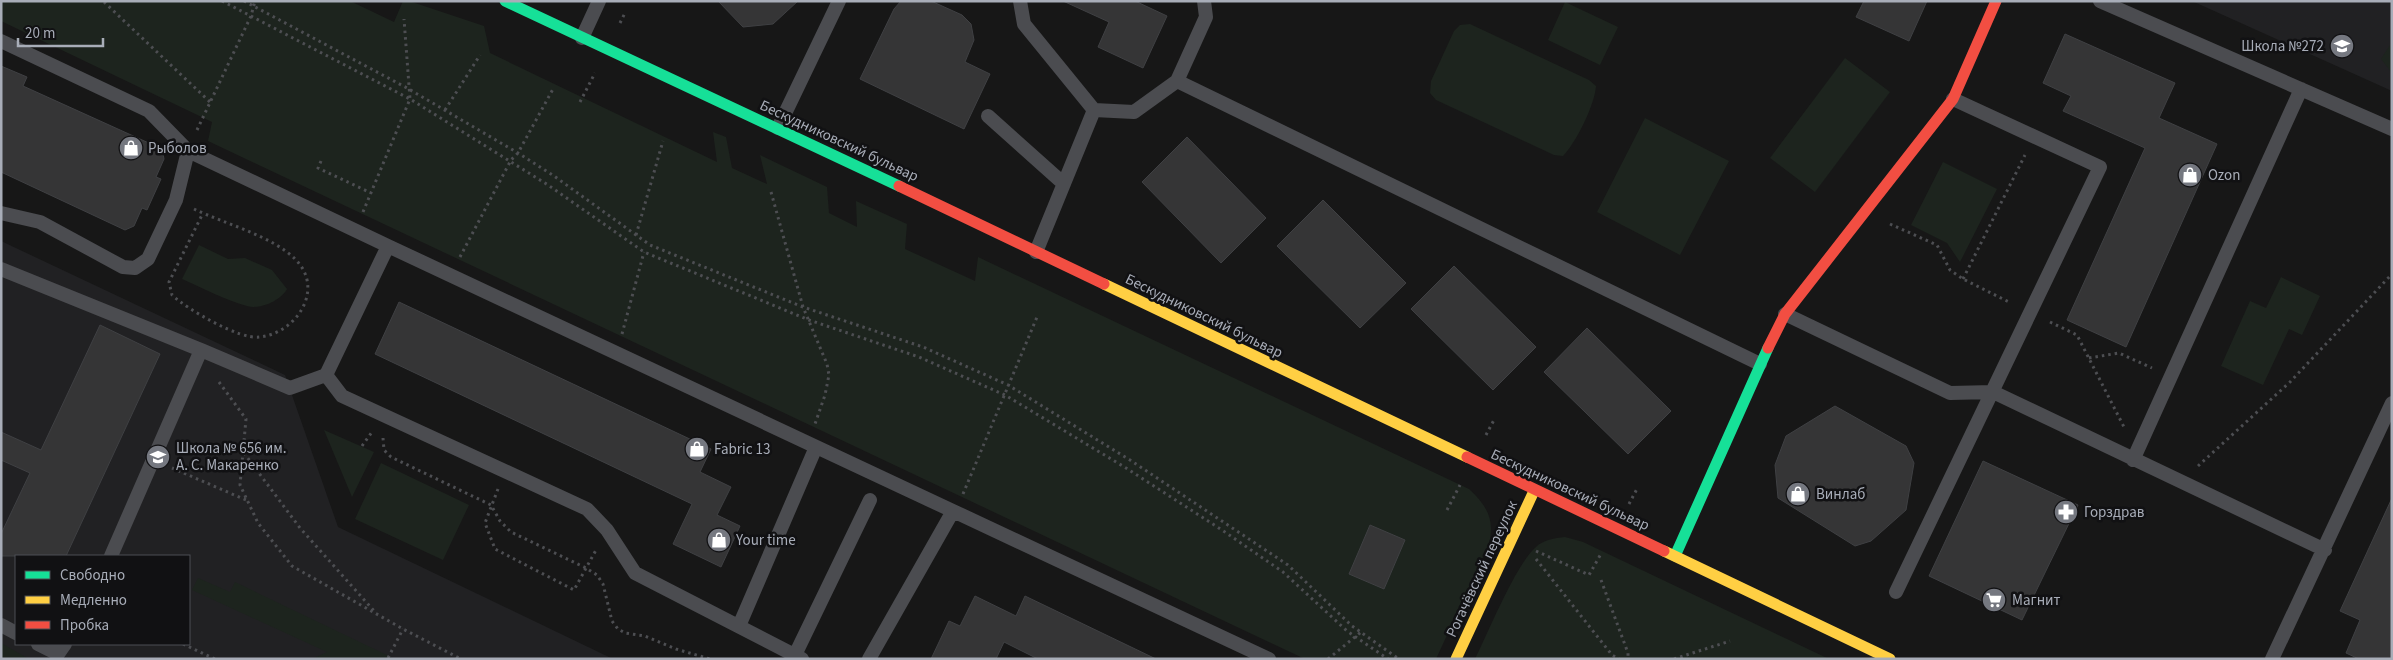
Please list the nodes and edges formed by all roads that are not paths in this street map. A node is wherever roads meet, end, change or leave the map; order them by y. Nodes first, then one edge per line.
1 (505, 1) edge
2 (599, 1) edge
3 (838, 1) edge
4 (1020, 1) edge
5 (1204, 1) edge
6 (1996, 1) edge
7 (2100, 1) edge
8 (582, 38) junction
9 (1, 41) edge
10 (1177, 81) junction
11 (2301, 89) junction
12 (1952, 99) junction
13 (1094, 110) junction
14 (988, 116) dead end
15 (778, 128) junction
16 (2392, 129) edge
17 (188, 150) junction
18 (1064, 184) junction
19 (1, 213) edge
20 (388, 246) junction
21 (1036, 252) junction
22 (1, 269) edge
23 (1785, 314) junction
24 (200, 352) junction
25 (1760, 364) junction
26 (326, 375) junction
27 (1992, 392) junction
28 (2392, 403) edge
29 (812, 445) junction
30 (2133, 460) junction
31 (1534, 491) junction
32 (870, 500) dead end
33 (954, 511) junction
34 (2324, 550) junction
35 (111, 555) edge
36 (1675, 556) junction
37 (1896, 592) dead end
38 (1, 625) edge
39 (739, 626) junction
40 (15, 632) edge
41 (40, 645) edge
42 (64, 645) edge
43 (799, 657) edge
44 (869, 659) edge
45 (1268, 659) edge
46 (1456, 659) edge
47 (1890, 659) edge
48 (2272, 659) edge

1 - 8 street, Бескудниковский бульвар
2 - 8 lane
3 - 15 lane
4 - 13 lane
5 - 10 lane
6 - 12 street
7 - 11 lane
8 - 15 street, Бескудниковский бульвар
9 - 17 lane
10 - 13 lane
10 - 25 lane
11 - 16 lane
11 - 30 lane
12 - 23 street
12 - 27 lane
13 - 18 lane
14 - 18 lane
15 - 21 street, Бескудниковский бульвар
17 - 19 lane
17 - 20 lane
18 - 21 lane
20 - 26 lane
20 - 29 lane
21 - 31 street, Бескудниковский бульвар
22 - 24 lane
23 - 25 street
23 - 27 lane
24 - 26 lane
24 - 35 lane
25 - 36 street
26 - 39 lane
27 - 30 lane
27 - 37 lane
28 - 34 lane
29 - 33 lane
29 - 39 lane
30 - 34 lane
31 - 36 street, Бескудниковский бульвар
31 - 46 street, Рогачёвский переулок
32 - 43 lane
33 - 44 lane
33 - 45 lane
34 - 48 lane
36 - 47 street, Бескудниковский бульвар
38 - 40 lane
39 - 43 lane
41 - 42 lane

